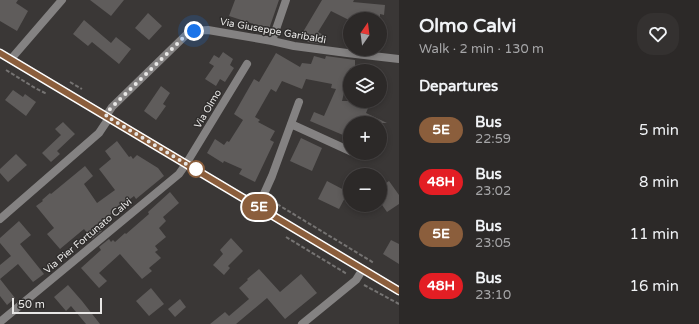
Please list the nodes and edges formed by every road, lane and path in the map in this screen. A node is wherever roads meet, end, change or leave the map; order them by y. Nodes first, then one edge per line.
1 (62, 0) edge
2 (286, 0) edge
3 (272, 41) junction
4 (0, 53) edge
5 (399, 58) edge
6 (11, 59) junction
7 (247, 64) dead end
8 (298, 102) dead end
9 (108, 117) junction
10 (291, 124) junction
11 (343, 148) edge
12 (186, 164) junction
13 (256, 206) junction
14 (0, 219) edge
15 (363, 269) junction
16 (399, 291) edge
17 (0, 322) edge
18 (302, 324) edge

1 - 6 street
2 - 3 street
3 - 5 street, Via Giuseppe Garibaldi
3 - 9 street, Via Giuseppe Garibaldi
4 - 6 street
6 - 9 street
7 - 12 street, Via Olmo
8 - 10 street
9 - 12 street
9 - 14 street
10 - 11 street
10 - 13 street
12 - 13 street
12 - 17 street, Via Pier Fortunato Calvi
13 - 15 street
15 - 16 street
15 - 18 street

